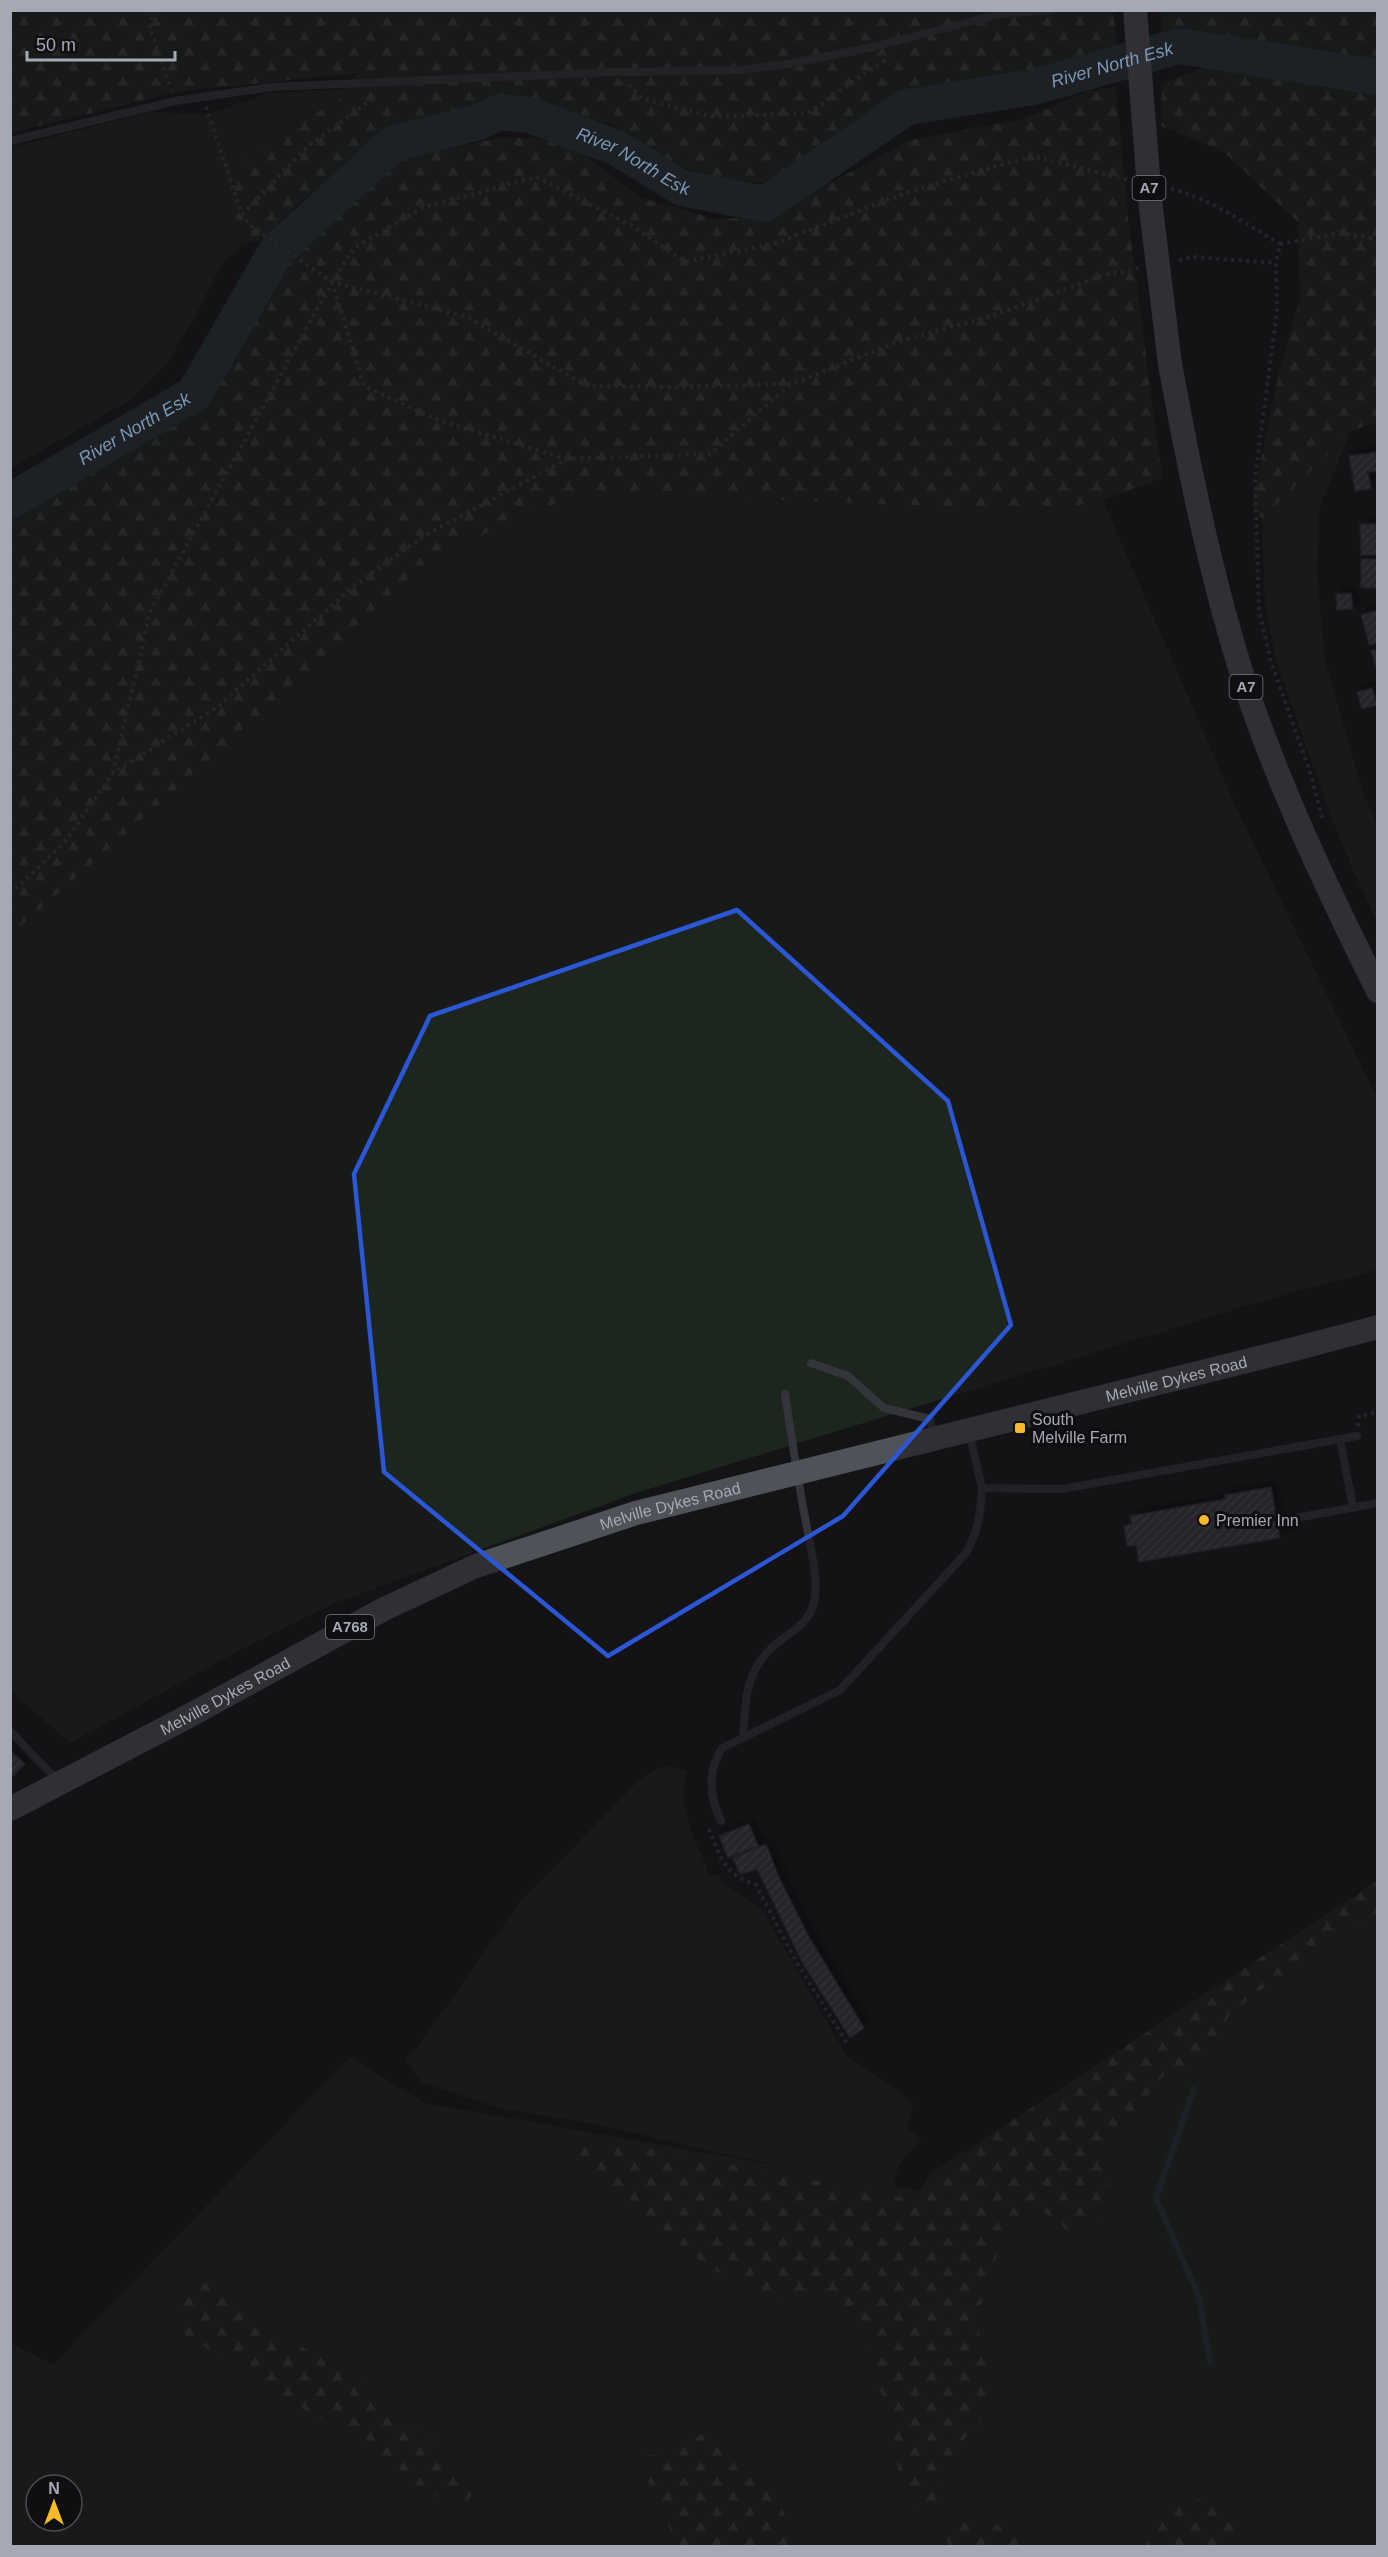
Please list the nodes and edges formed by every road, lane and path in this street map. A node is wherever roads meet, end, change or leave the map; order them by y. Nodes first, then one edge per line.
1 (154, 10) edge
2 (1051, 10) edge
3 (1135, 10) edge
4 (895, 53) dead end
5 (615, 72) junction
6 (396, 81) junction
7 (203, 97) junction
8 (175, 101) junction
9 (10, 141) edge
10 (1137, 182) dead end
11 (1160, 187) dead end
12 (242, 215) junction
13 (1377, 239) edge
14 (1280, 244) junction
15 (1170, 262) dead end
16 (1276, 263) junction
17 (1147, 266) dead end
18 (332, 282) junction
19 (792, 384) junction
20 (568, 459) junction
21 (112, 773) junction
22 (1305, 842) junction
23 (10, 894) edge
24 (1377, 991) edge
25 (1377, 1327) edge
26 (811, 1363) dead end
27 (785, 1394) dead end
28 (1377, 1412) edge
29 (968, 1431) junction
30 (1357, 1436) joint
31 (934, 1439) junction
32 (1340, 1439) junction
33 (797, 1473) junction
34 (982, 1488) junction
35 (1377, 1503) edge
36 (1353, 1507) junction
37 (1296, 1518) dead end
38 (10, 1731) edge
39 (743, 1737) junction
40 (59, 1783) junction
41 (10, 1809) edge
42 (721, 1821) joint
43 (846, 2043) dead end

1 - 8 path
2 - 5 lane
3 - 22 main road, A7, bridge
4 - 5 path
5 - 6 lane
6 - 7 lane
6 - 12 path
7 - 8 lane
7 - 12 path
8 - 9 lane
10 - 18 path
11 - 14 path
12 - 18 path
13 - 14 path
14 - 16 path
15 - 16 path
16 - 22 path
17 - 19 path
18 - 19 path
18 - 20 path
18 - 21 path
19 - 20 path
20 - 21 path
21 - 23 path
22 - 24 main road, A7
25 - 29 main road, Melville Dykes Road / A768
26 - 31 lane
27 - 33 lane
28 - 30 path
29 - 31 main road, Melville Dykes Road / A768
29 - 34 lane
30 - 32 lane
31 - 33 main road, Melville Dykes Road / A768
32 - 34 lane
32 - 36 lane
33 - 39 lane
33 - 40 main road, Melville Dykes Road / A768
34 - 39 lane
35 - 36 lane
36 - 37 lane
38 - 40 lane
39 - 42 lane
40 - 41 main road, Melville Dykes Road / A768
42 - 43 path

